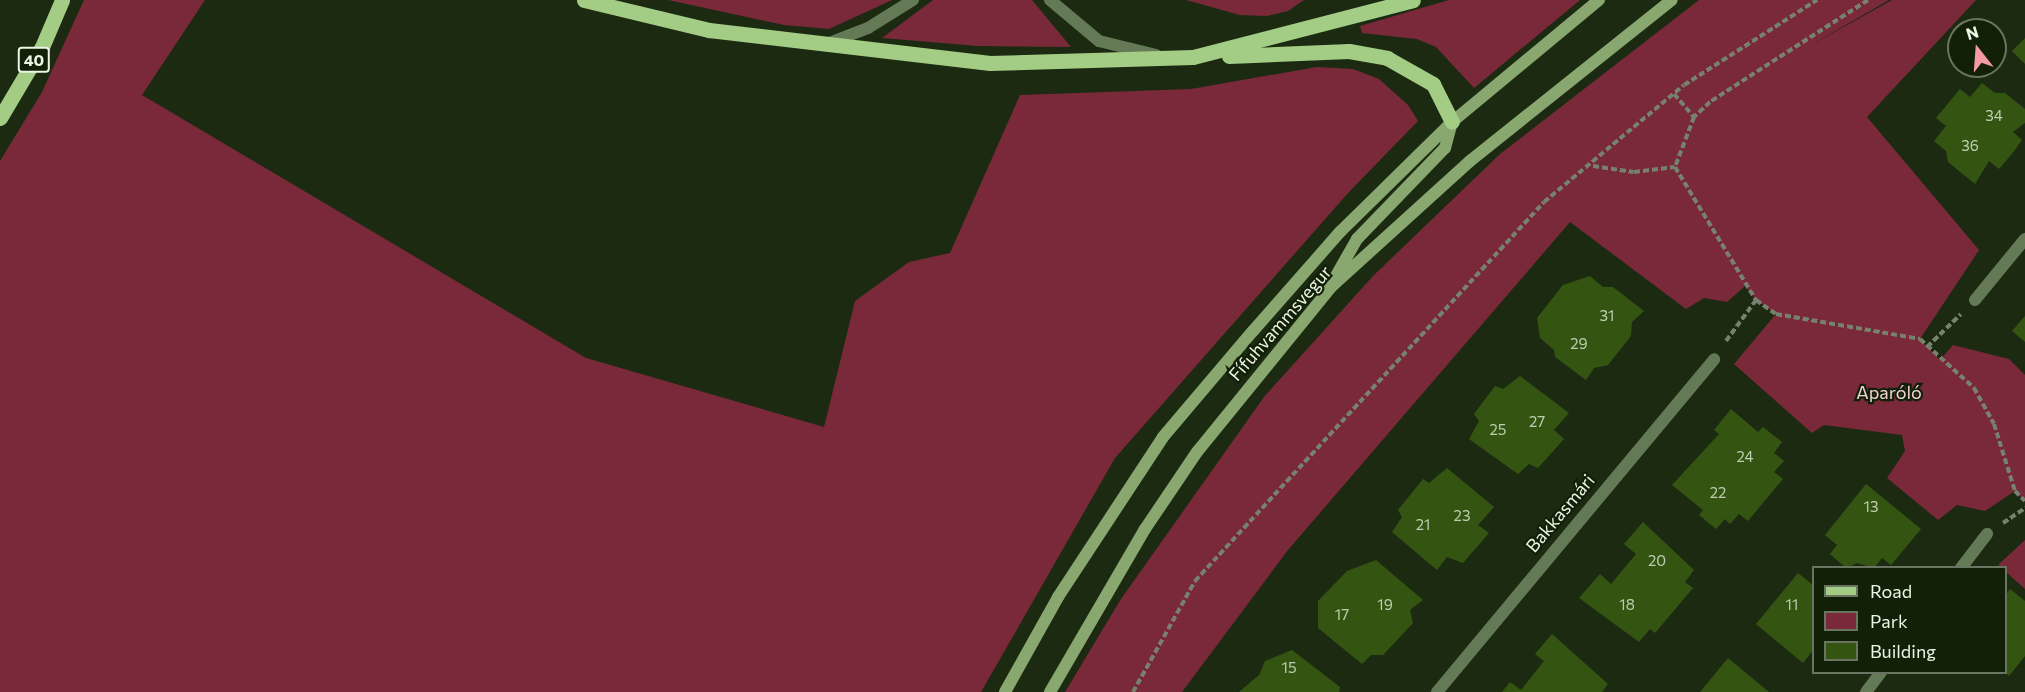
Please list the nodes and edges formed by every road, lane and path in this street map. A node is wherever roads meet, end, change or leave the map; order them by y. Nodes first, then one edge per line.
1 (62, 0) edge
2 (584, 0) edge
3 (913, 0) edge
4 (1050, 0) edge
5 (1413, 0) edge
6 (1599, 0) edge
7 (1672, 0) edge
8 (1816, 0) edge
9 (1868, 0) edge
10 (826, 44) junction
11 (1193, 57) junction
12 (1174, 59) junction
13 (1674, 94) junction
14 (1694, 117) junction
15 (0, 118) edge
16 (1452, 122) junction
17 (1591, 166) junction
18 (1675, 167) junction
19 (2025, 239) edge
20 (1331, 287) junction
21 (1756, 300) junction
22 (1975, 300) joint
23 (1927, 347) junction
24 (1714, 359) joint
25 (2025, 501) edge
26 (1987, 534) dead end
27 (1962, 566) edge
28 (1880, 674) edge
29 (1005, 692) edge
30 (1050, 692) edge
31 (1133, 692) edge
32 (1437, 692) edge
33 (1866, 692) edge

1 - 15 main road, 40
2 - 10 main road
3 - 10 street
4 - 12 street
5 - 11 main road
6 - 16 main road, Fífuhvammsvegur
7 - 20 main road, Fífuhvammsvegur
8 - 13 path
9 - 14 path
10 - 12 main road
11 - 12 main road
11 - 16 main road
13 - 14 path
13 - 17 path
14 - 18 path
16 - 20 main road
16 - 29 main road, Fífuhvammsvegur
17 - 18 path
17 - 31 path
18 - 21 path
19 - 22 street
20 - 30 main road, Fífuhvammsvegur
21 - 23 path
21 - 24 path
22 - 23 path
23 - 25 path
24 - 32 street, Bakkasmári
26 - 27 street
28 - 33 street

